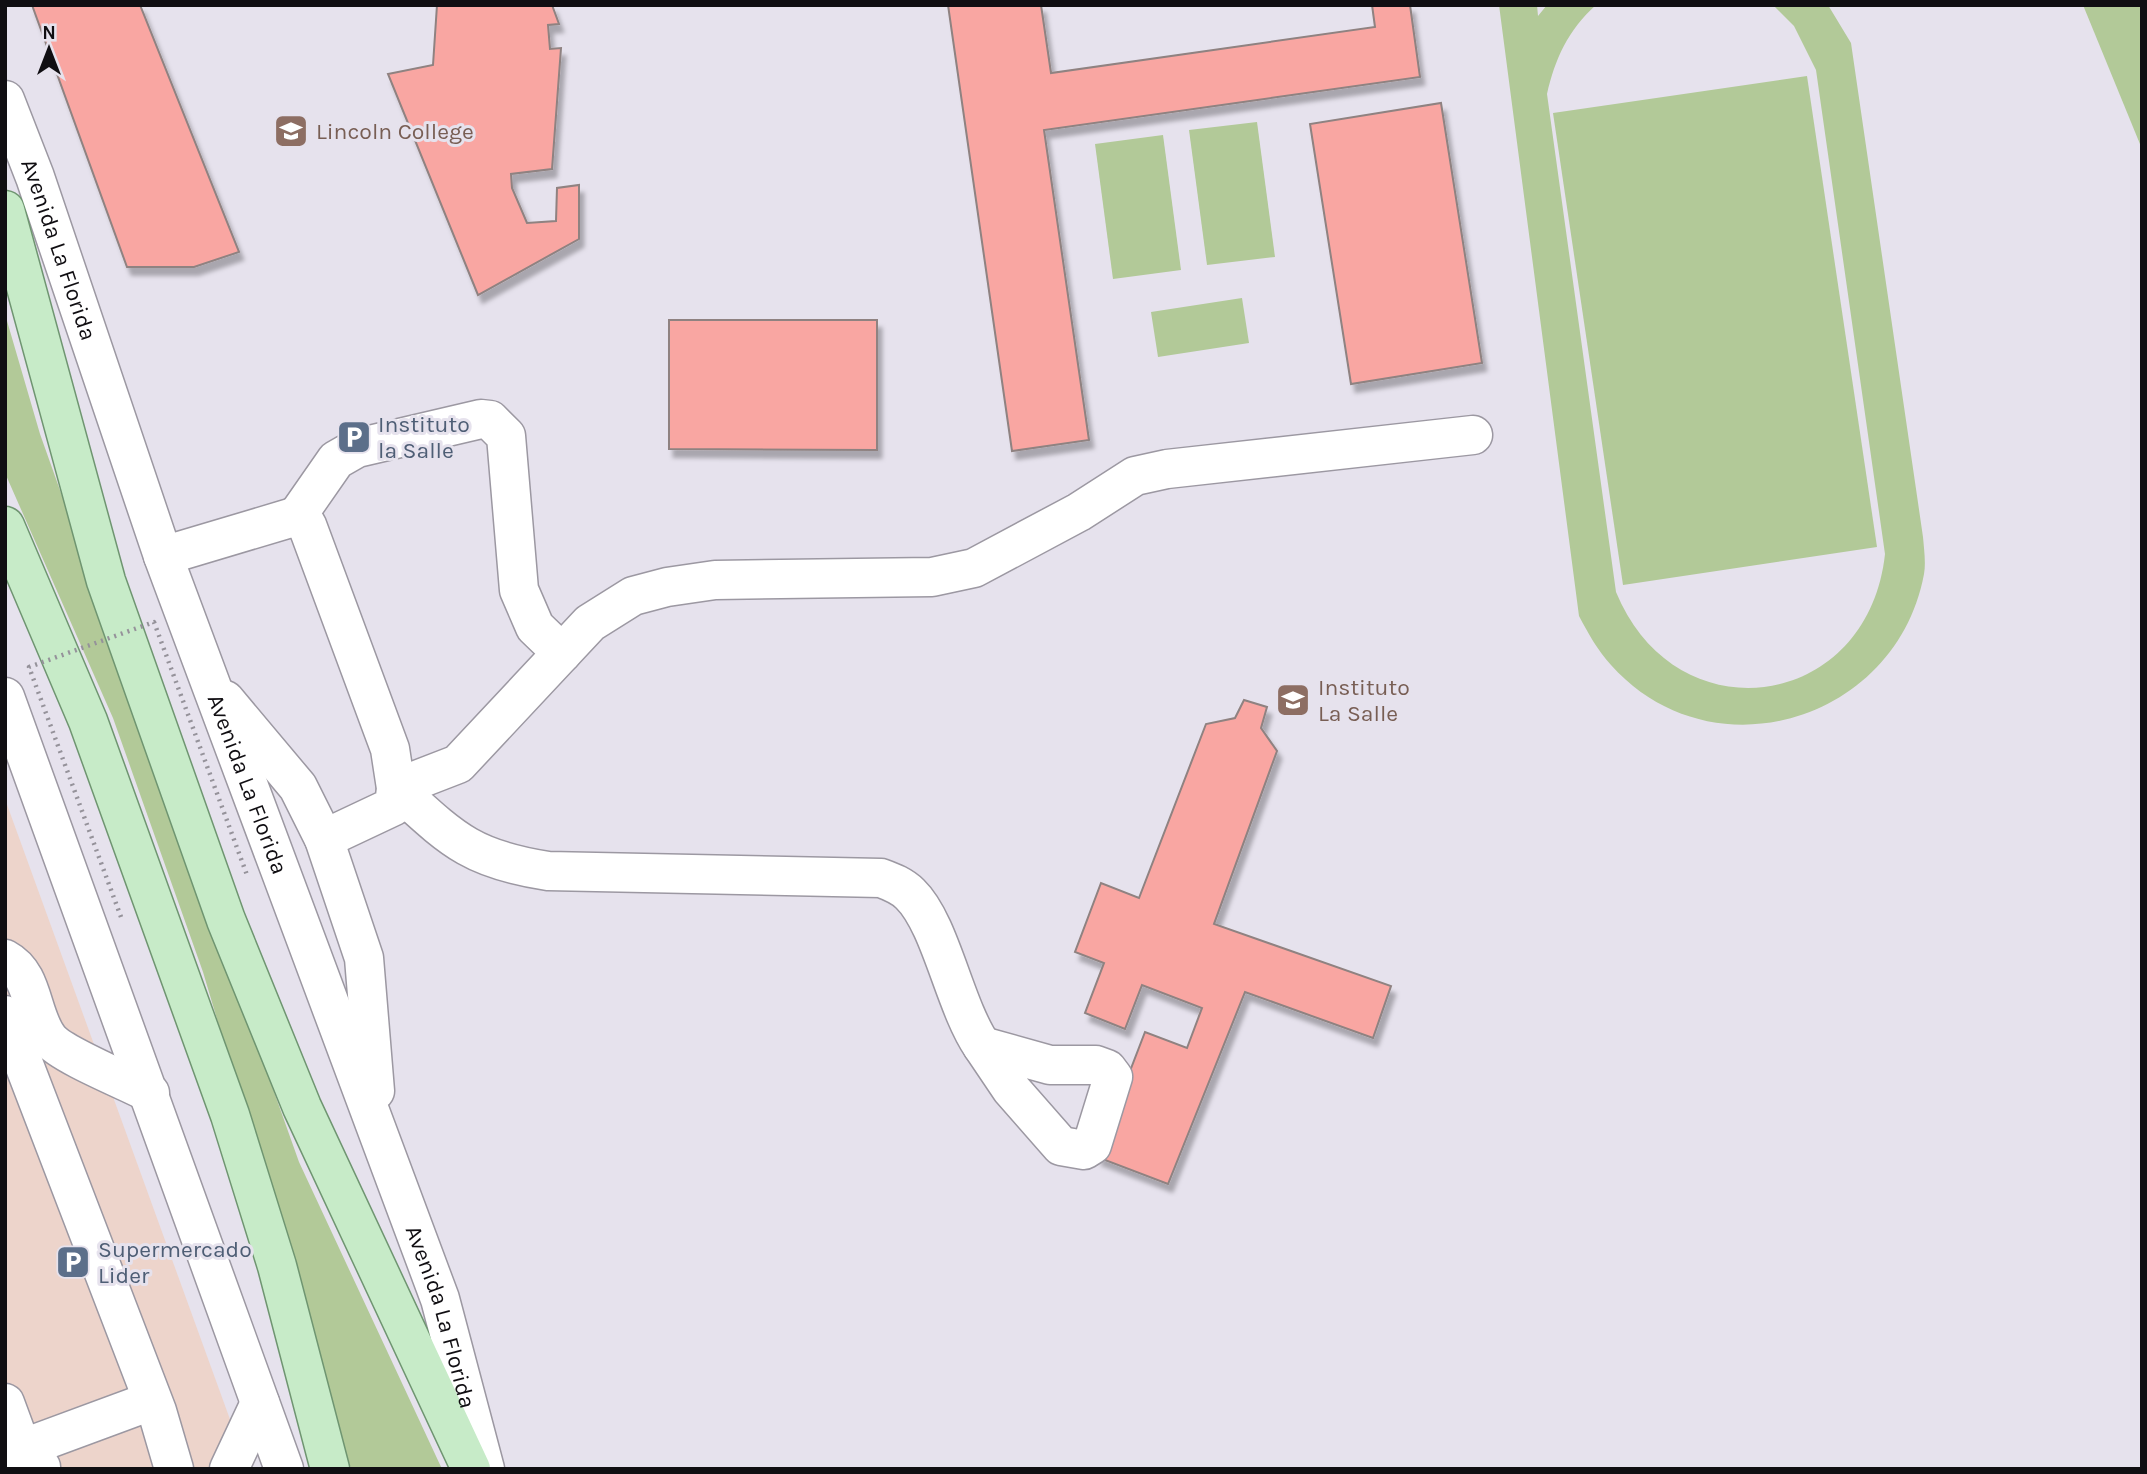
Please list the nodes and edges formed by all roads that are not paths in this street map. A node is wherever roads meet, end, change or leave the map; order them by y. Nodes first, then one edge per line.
1 (5, 100) edge
2 (5, 209) edge
3 (1473, 435) dead end
4 (297, 516) junction
5 (5, 526) edge
6 (163, 556) junction
7 (562, 653) junction
8 (210, 683) junction
9 (5, 697) edge
10 (396, 788) junction
11 (324, 839) junction
12 (5, 959) edge
13 (5, 1014) edge
14 (982, 1046) dead end
15 (150, 1093) junction
16 (381, 1138) junction
17 (151, 1401) junction
18 (260, 1402) junction
19 (5, 1403) edge
20 (23, 1458) edge
21 (174, 1469) edge
22 (229, 1469) edge
23 (284, 1469) edge
24 (330, 1469) edge
25 (471, 1469) edge
26 (485, 1469) edge

1 - 6 street, Avenida La Florida
2 - 25 main road, Avenida La Florida
3 - 7 street
4 - 6 street
4 - 7 street
4 - 10 street
5 - 24 main road
6 - 8 street, Avenida La Florida
7 - 10 street
8 - 11 street
8 - 16 street, Avenida La Florida
9 - 15 street
10 - 11 street
10 - 14 street
11 - 16 street
12 - 15 street
13 - 17 street
15 - 18 street
16 - 26 street, Avenida La Florida
17 - 20 street
17 - 21 street
18 - 22 street
18 - 23 street
19 - 20 street

